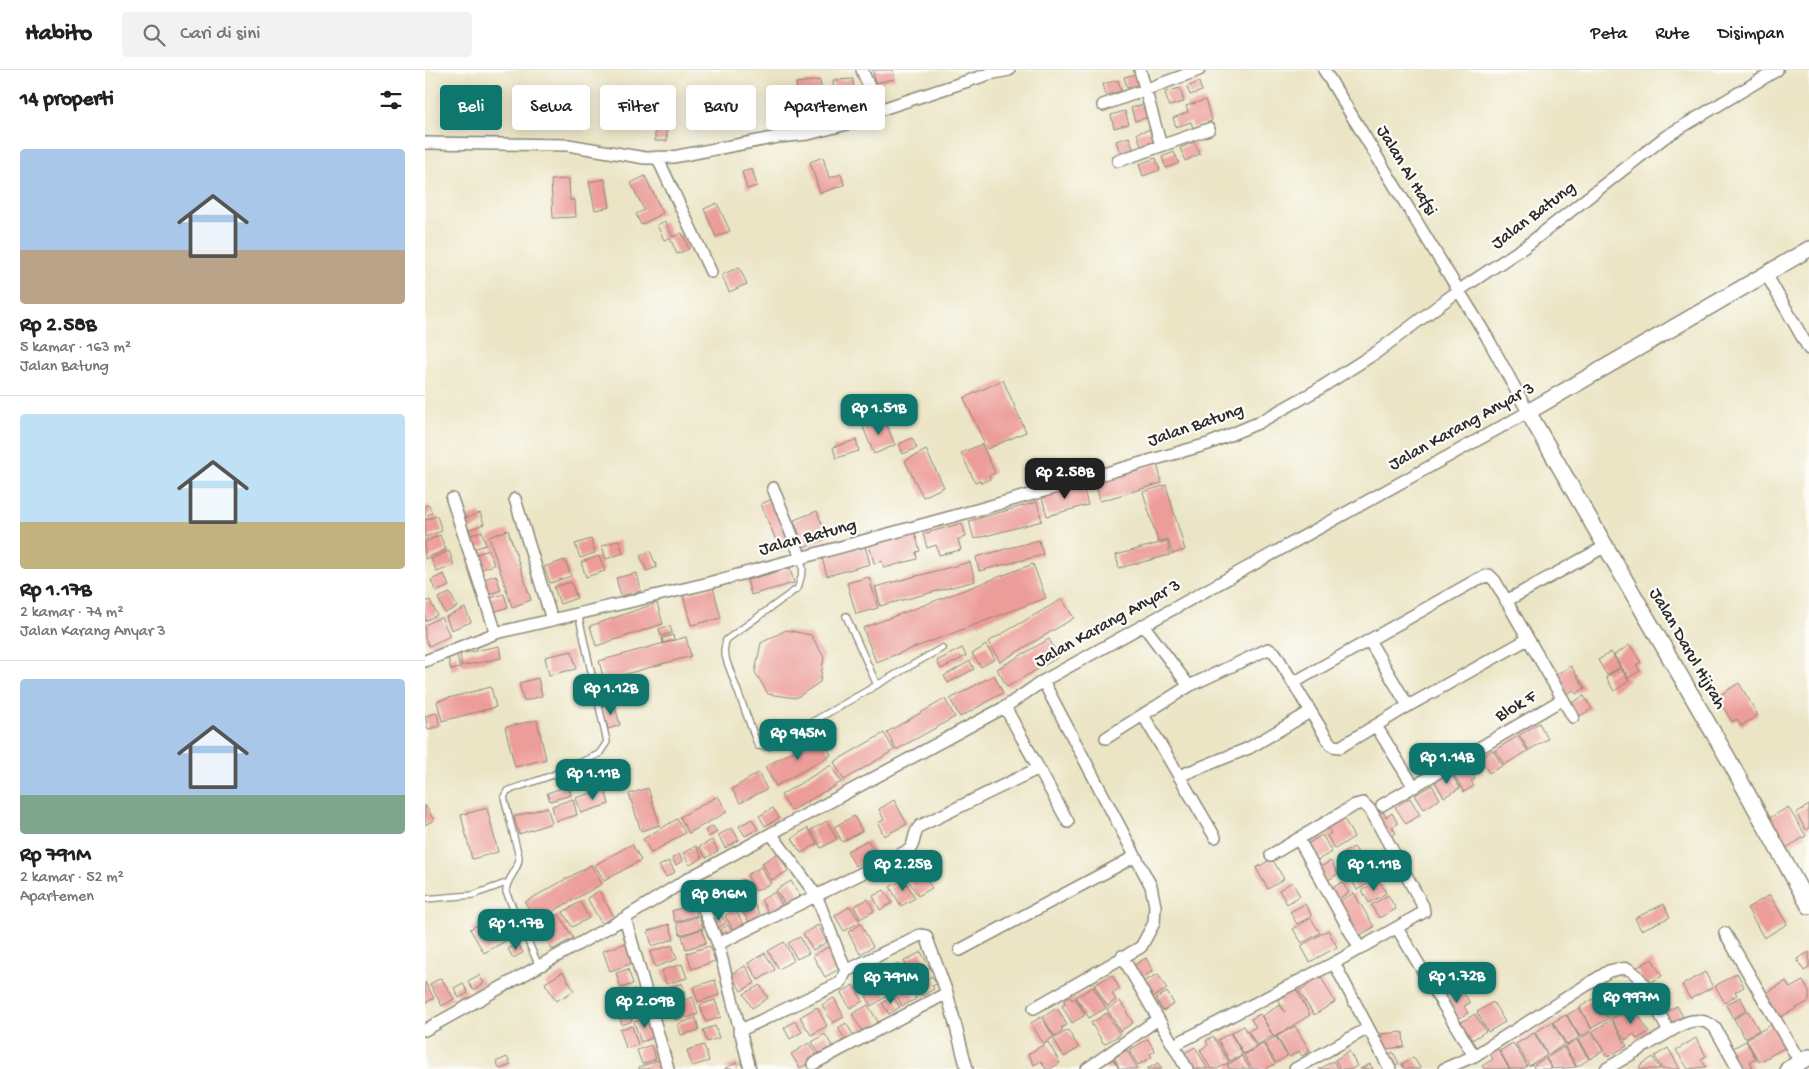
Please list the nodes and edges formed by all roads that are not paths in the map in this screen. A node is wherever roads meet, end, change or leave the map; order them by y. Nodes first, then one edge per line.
1 (862, 70) edge
2 (1009, 70) edge
3 (1140, 70) edge
4 (1199, 70) edge
5 (1324, 70) edge
6 (1777, 70) edge
7 (868, 85) edge
8 (1145, 89) junction
9 (1103, 105) dead end
10 (885, 108) edge
11 (1209, 129) dead end
12 (824, 130) edge
13 (425, 143) edge
14 (1161, 146) junction
15 (657, 158) junction
16 (1118, 161) dead end
17 (1809, 249) edge
18 (711, 272) dead end
19 (1766, 274) junction
20 (1458, 291) junction
21 (1809, 349) edge
22 (1528, 412) junction
23 (773, 488) dead end
24 (515, 498) dead end
25 (452, 499) dead end
26 (1606, 546) junction
27 (801, 558) junction
28 (1506, 601) junction
29 (577, 612) junction
30 (846, 616) dead end
31 (552, 620) junction
32 (1143, 626) junction
33 (496, 633) junction
34 (1528, 639) junction
35 (1369, 640) junction
36 (943, 648) dead end
37 (425, 660) edge
38 (1043, 682) junction
39 (1293, 683) junction
40 (877, 685) junction
41 (1189, 686) junction
42 (1563, 699) junction
43 (1408, 706) junction
44 (1005, 707) junction
45 (1310, 712) junction
46 (1143, 715) junction
47 (1573, 717) dead end
48 (1376, 726) junction
49 (1106, 738) dead end
50 (1037, 769) junction
51 (1179, 776) junction
52 (1414, 787) junction
53 (1382, 805) dead end
54 (1068, 822) dead end
55 (772, 836) junction
56 (1215, 837) dead end
57 (1299, 840) junction
58 (1271, 855) dead end
59 (1134, 857) junction
60 (691, 877) junction
61 (506, 883) junction
62 (815, 895) junction
63 (425, 899) edge
64 (1809, 906) edge
65 (625, 918) junction
66 (1397, 928) junction
67 (1725, 933) dead end
68 (718, 944) junction
69 (961, 950) dead end
70 (1360, 950) junction
71 (1122, 956) junction
72 (1334, 963) junction
73 (539, 966) junction
74 (846, 971) junction
75 (947, 993) junction
76 (1034, 1008) dead end
77 (1157, 1019) junction
78 (1369, 1028) junction
79 (425, 1030) edge
80 (739, 1030) junction
81 (1669, 1032) junction
82 (1174, 1045) junction
83 (1474, 1056) junction
84 (1799, 1063) edge
85 (813, 1064) dead end
86 (1447, 1068) edge
87 (668, 1069) edge
88 (749, 1069) edge
89 (967, 1069) edge
90 (1087, 1069) edge
91 (1187, 1069) edge
92 (1295, 1069) edge
93 (1390, 1069) edge
94 (1606, 1069) edge
95 (1738, 1069) edge

1 - 7 street
2 - 10 street
3 - 8 street
4 - 8 street
5 - 20 street, Jalan Al Hafsi
6 - 20 street, Jalan Batung
8 - 9 street
8 - 14 street
11 - 14 street
12 - 15 street
13 - 15 street
14 - 16 street
15 - 18 street
17 - 19 street, Jalan Karang Anyar 3
19 - 21 street
19 - 22 street, Jalan Karang Anyar 3
20 - 22 street, Jalan Al Hafsi
20 - 27 street, Jalan Batung
22 - 26 street, Jalan Darul Hijrah
22 - 32 street, Jalan Karang Anyar 3
23 - 27 street
24 - 31 street
25 - 33 street
26 - 28 street
26 - 64 street, Jalan Darul Hijrah
27 - 29 street, Jalan Batung
27 - 40 lane
28 - 34 street
28 - 35 street
29 - 31 street, Jalan Batung
29 - 61 lane
30 - 40 lane
31 - 33 street, Jalan Batung
32 - 38 street, Jalan Karang Anyar 3
32 - 41 street
33 - 37 street, Jalan Batung
34 - 42 street
34 - 43 street
35 - 39 street
35 - 43 street
36 - 40 lane
38 - 44 street, Jalan Karang Anyar 3
38 - 59 street
39 - 41 street
39 - 45 street
41 - 46 street
42 - 47 street
42 - 52 street, Blok F
43 - 48 street
44 - 50 street
44 - 55 street, Jalan Karang Anyar 3
45 - 48 street
45 - 51 street
46 - 49 street
46 - 51 street
48 - 52 street
50 - 54 street
50 - 62 street
51 - 56 street
52 - 53 street, Blok F
55 - 60 street, Jalan Karang Anyar 3
55 - 62 street
57 - 58 street
57 - 66 street
57 - 70 street
59 - 69 street
59 - 71 street
60 - 65 street, Jalan Karang Anyar 3
60 - 68 street
61 - 63 lane
61 - 73 lane
62 - 68 street
62 - 74 street
65 - 73 street, Jalan Karang Anyar 3
65 - 87 street
66 - 70 street
66 - 83 street
67 - 84 street
68 - 80 street
70 - 72 street
71 - 76 street
71 - 77 street
72 - 78 street
72 - 82 street
73 - 79 street, Jalan Karang Anyar 3
74 - 75 street
74 - 80 street
75 - 85 street
75 - 89 street
77 - 82 street
77 - 90 street
78 - 92 street
78 - 93 street
80 - 88 street
81 - 83 street
81 - 94 street
81 - 95 street
82 - 91 street
83 - 86 street

